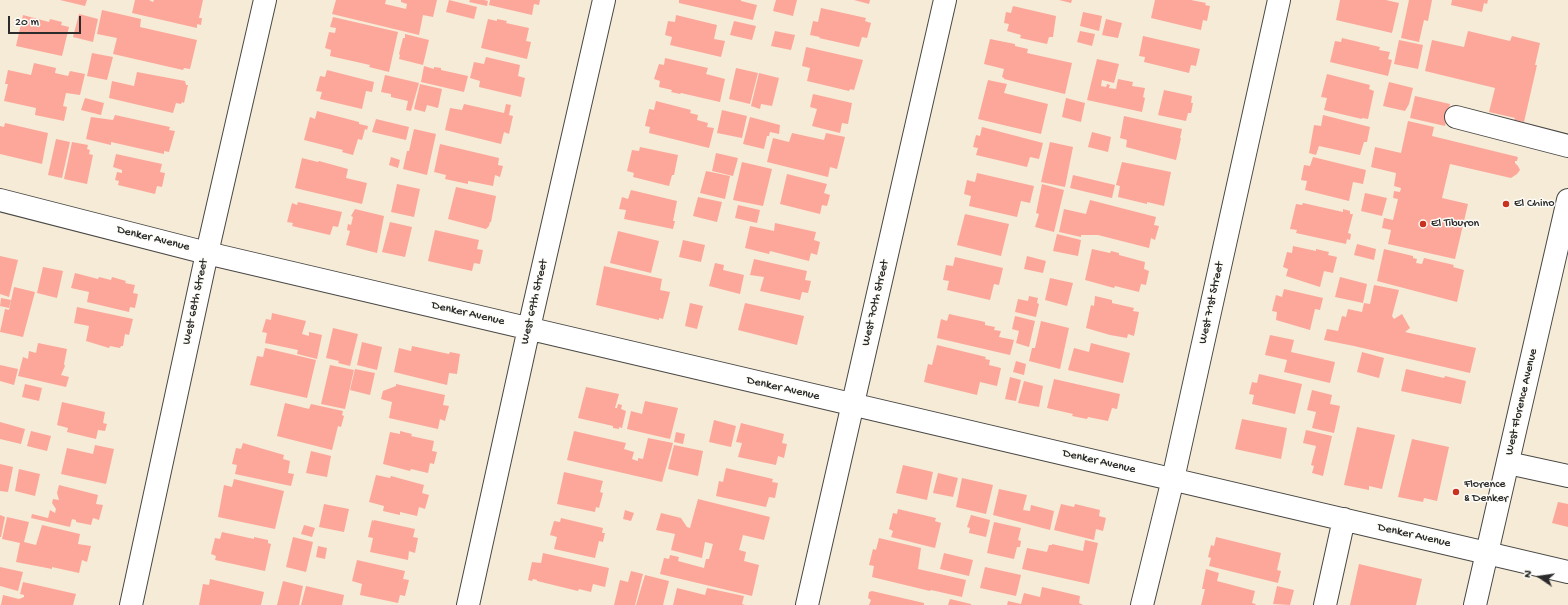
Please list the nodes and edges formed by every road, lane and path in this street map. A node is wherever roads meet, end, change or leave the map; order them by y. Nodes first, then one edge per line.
1 (265, 0) edge
2 (604, 0) edge
3 (945, 0) edge
4 (1279, 0) edge
5 (1456, 117) dead end
6 (1568, 146) edge
7 (0, 200) edge
8 (1568, 200) edge
9 (207, 253) junction
10 (528, 328) junction
11 (853, 405) junction
12 (1508, 463) junction
13 (1568, 476) edge
14 (1173, 479) junction
15 (1344, 519) junction
16 (1487, 553) junction
17 (1568, 572) edge
18 (132, 605) edge
19 (468, 605) edge
20 (807, 605) edge
21 (1142, 605) edge
22 (1325, 605) edge
23 (1475, 605) edge

1 - 9 street, West 68th Street
2 - 10 street, West 69th Street
3 - 11 street, West 70th Street
4 - 14 street, West 71st Street
5 - 6 street
7 - 9 street, Denker Avenue
8 - 12 street, West Florence Avenue
9 - 10 street, Denker Avenue
9 - 18 street, West 68th Street
10 - 11 street, Denker Avenue
10 - 19 street, West 69th Street
11 - 14 street, Denker Avenue
11 - 20 street, West 70th Street
12 - 13 street
12 - 16 street, West Florence Avenue
14 - 15 street, Denker Avenue
14 - 21 street, West 71st Street
15 - 16 street, Denker Avenue
15 - 22 street
16 - 17 street, Denker Avenue
16 - 23 street, West Florence Avenue

